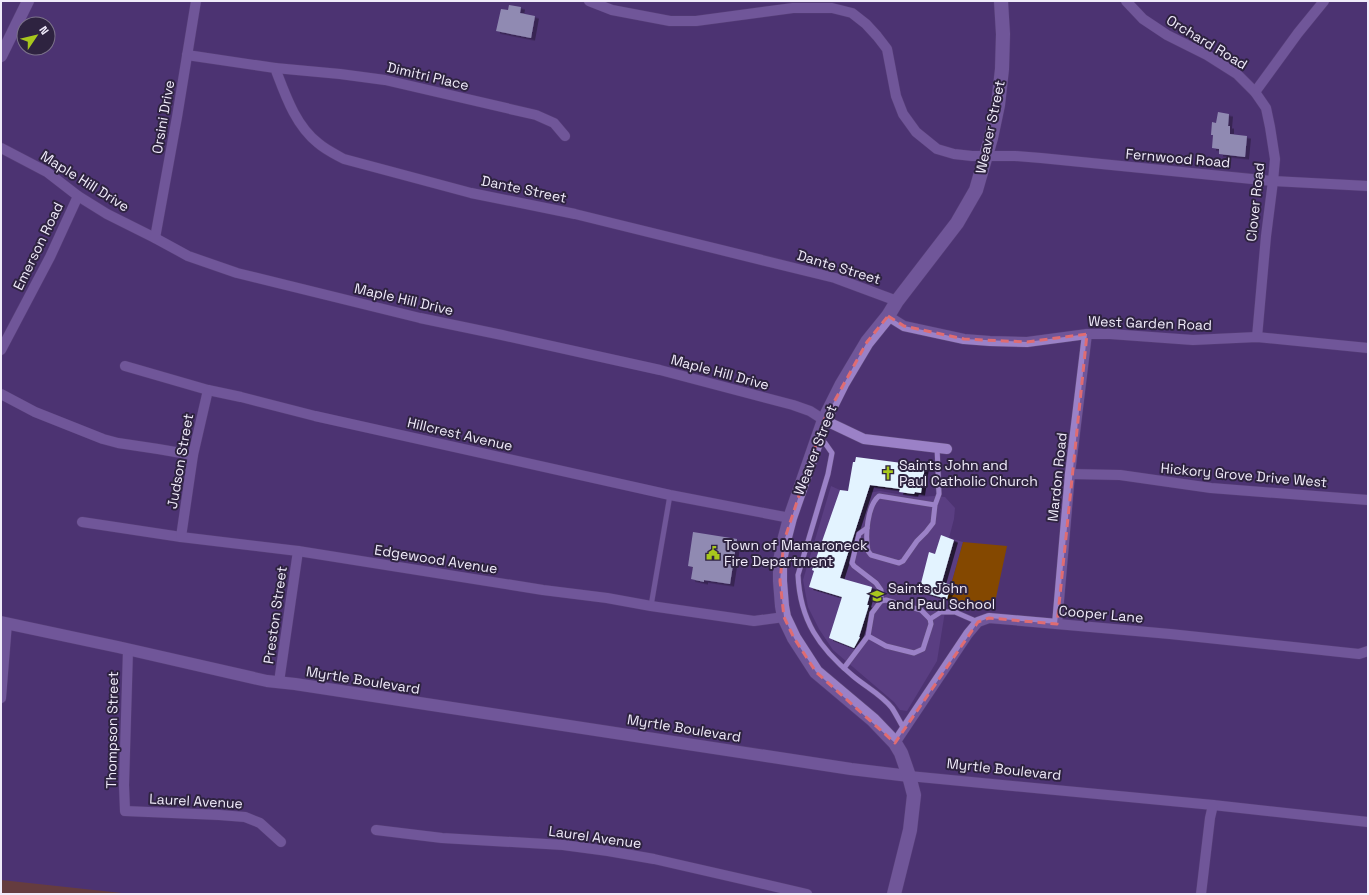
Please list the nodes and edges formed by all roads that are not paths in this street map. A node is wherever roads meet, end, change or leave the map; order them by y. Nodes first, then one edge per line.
1 (28, 1) edge
2 (196, 1) edge
3 (588, 1) edge
4 (1001, 1) edge
5 (1126, 1) edge
6 (1324, 1) edge
7 (187, 55) junction
8 (1, 56) edge
9 (275, 68) junction
10 (1255, 92) junction
11 (565, 136) dead end
12 (1, 148) edge
13 (986, 157) junction
14 (1273, 181) junction
15 (1368, 186) edge
16 (78, 196) junction
17 (155, 238) junction
18 (897, 301) junction
19 (888, 316) junction
20 (1087, 334) junction
21 (1257, 337) junction
22 (1368, 348) edge
23 (1, 350) edge
24 (125, 366) dead end
25 (208, 390) junction
26 (1, 394) edge
27 (824, 420) junction
28 (818, 439) junction
29 (942, 448) joint
30 (193, 455) junction
31 (1070, 474) junction
32 (670, 495) junction
33 (1368, 500) edge
34 (935, 506) junction
35 (790, 518) junction
36 (82, 522) dead end
37 (867, 528) junction
38 (181, 537) junction
39 (298, 551) junction
40 (880, 601) junction
41 (651, 606) junction
42 (784, 617) junction
43 (930, 619) junction
44 (978, 622) junction
45 (4, 623) edge
46 (1057, 624) junction
47 (868, 636) junction
48 (128, 650) junction
49 (1368, 651) edge
50 (844, 668) junction
51 (279, 682) junction
52 (1, 698) edge
53 (904, 729) junction
54 (895, 743) junction
55 (909, 776) junction
56 (1213, 805) junction
57 (125, 811) joint
58 (1368, 822) edge
59 (376, 830) dead end
60 (281, 842) dead end
61 (807, 894) edge
62 (894, 894) edge
63 (1201, 894) edge

1 - 8 street
2 - 7 street, Orsini Drive
3 - 13 street, Fernwood Road
4 - 13 main road, Weaver Street
5 - 10 street, Orchard Road
6 - 10 street
7 - 9 street
7 - 17 street, Orsini Drive
9 - 11 street, Dimitri Place
9 - 18 street, Dante Street
10 - 14 street, Clover Road
12 - 16 street, Maple Hill Drive
13 - 14 street, Fernwood Road
13 - 18 main road, Weaver Street
14 - 15 street, Fernwood Road
14 - 21 street, Clover Road
16 - 17 street, Maple Hill Drive
16 - 23 street, Emerson Road
17 - 27 street, Maple Hill Drive
18 - 19 main road, Weaver Street
19 - 20 street, West Garden Road
19 - 27 main road, Weaver Street
20 - 21 street, West Garden Road
20 - 31 street, Mardon Road
21 - 22 street, West Garden Road
24 - 25 street, Hillcrest Avenue
25 - 30 street, Judson Street
25 - 32 street, Hillcrest Avenue
26 - 30 street
27 - 28 main road, Weaver Street
27 - 29 street, Maple Hill Drive
28 - 35 main road, Weaver Street
28 - 50 lane
29 - 34 lane
30 - 38 street, Judson Street
31 - 33 street, Hickory Grove Drive West
31 - 46 street, Mardon Road
32 - 35 street, Hillcrest Avenue
32 - 41 lane
34 - 37 lane
34 - 37 lane
35 - 42 main road, Weaver Street
36 - 38 street, Edgewood Avenue
37 - 40 lane
38 - 39 street, Edgewood Avenue
39 - 41 street, Edgewood Avenue
39 - 51 street, Preston Street
40 - 43 lane
40 - 47 lane
41 - 42 street, Edgewood Avenue
42 - 54 main road, Weaver Street
43 - 44 lane
43 - 47 lane
44 - 46 street, Cooper Lane
44 - 53 street
45 - 48 street, Myrtle Boulevard
45 - 52 street
46 - 49 street, Cooper Lane
47 - 50 lane
48 - 51 street, Myrtle Boulevard
48 - 57 street, Thompson Street
50 - 53 lane
51 - 55 street, Myrtle Boulevard
53 - 54 street
54 - 55 main road, Weaver Street
55 - 56 street, Myrtle Boulevard
55 - 62 main road, Weaver Street
56 - 58 street, Myrtle Boulevard
56 - 63 street
57 - 60 street, Laurel Avenue
59 - 61 street, Laurel Avenue

